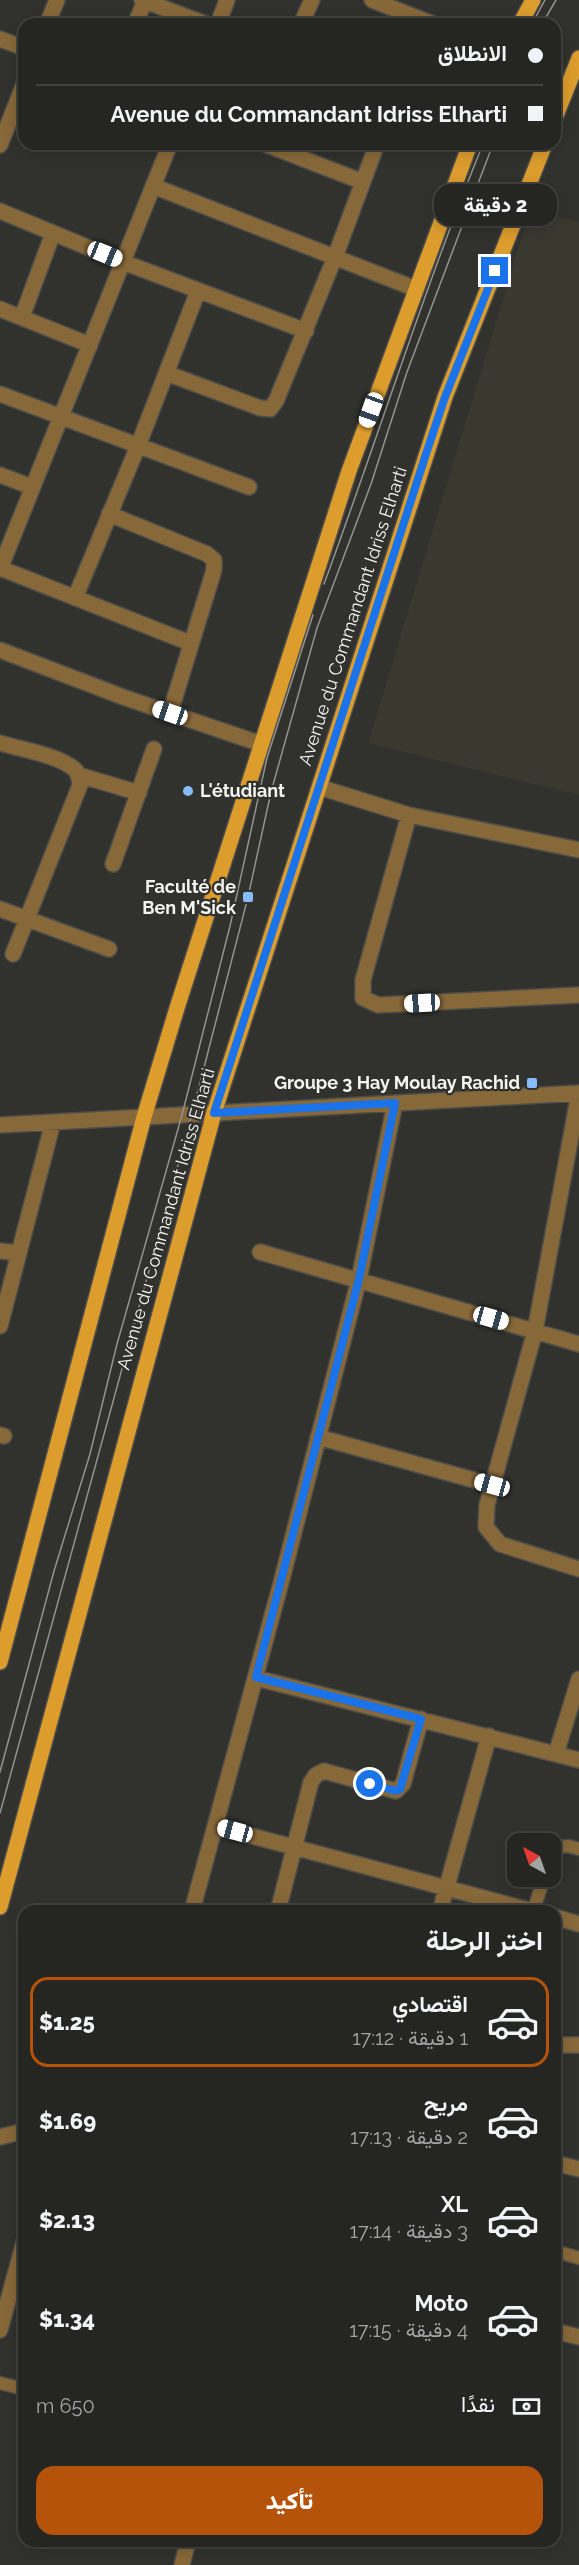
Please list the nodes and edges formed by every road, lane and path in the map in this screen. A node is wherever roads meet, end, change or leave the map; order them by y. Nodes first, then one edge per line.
1 (57, 0) edge
2 (227, 0) edge
3 (312, 0) edge
4 (372, 0) edge
5 (532, 0) edge
6 (144, 1) edge
7 (50, 18) edge
8 (137, 18) edge
9 (190, 18) edge
10 (220, 18) edge
11 (304, 18) edge
12 (418, 18) edge
13 (522, 18) edge
14 (0, 39) edge
15 (18, 46) edge
16 (579, 58) edge
17 (18, 96) edge
18 (561, 103) edge
19 (4, 125) edge
20 (0, 145) edge
21 (168, 150) edge
22 (280, 150) edge
23 (376, 150) edge
24 (468, 150) edge
25 (543, 150) edge
26 (363, 182) junction
27 (153, 186) junction
28 (0, 211) edge
29 (53, 233) junction
30 (335, 257) junction
31 (123, 262) junction
32 (416, 289) junction
33 (198, 291) junction
34 (0, 309) edge
35 (22, 317) junction
36 (306, 332) junction
37 (90, 345) junction
38 (166, 373) junction
39 (0, 394) edge
40 (60, 418) junction
41 (138, 446) junction
42 (0, 475) edge
43 (32, 487) junction
44 (249, 487) dead end
45 (110, 514) junction
46 (0, 569) edge
47 (75, 598) junction
48 (190, 643) junction
49 (0, 650) edge
50 (170, 713) junction
51 (0, 743) edge
52 (261, 744) junction
53 (154, 749) dead end
54 (79, 775) junction
55 (319, 787) junction
56 (138, 793) junction
57 (409, 815) junction
58 (579, 850) edge
59 (113, 864) dead end
60 (0, 909) edge
61 (27, 919) junction
62 (109, 949) dead end
63 (13, 954) dead end
64 (579, 995) edge
65 (579, 1093) edge
66 (395, 1103) junction
67 (214, 1113) junction
68 (144, 1117) junction
69 (53, 1122) junction
70 (0, 1125) edge
71 (0, 1251) edge
72 (260, 1252) dead end
73 (19, 1253) junction
74 (359, 1279) junction
75 (0, 1326) edge
76 (535, 1331) junction
77 (579, 1344) edge
78 (318, 1437) junction
79 (492, 1485) junction
80 (579, 1569) edge
81 (0, 1662) edge
82 (256, 1677) junction
83 (579, 1679) edge
84 (421, 1719) junction
85 (489, 1736) junction
86 (556, 1754) junction
87 (579, 1760) edge
88 (215, 1826) junction
89 (295, 1847) junction
90 (561, 1847) edge
91 (579, 1849) edge
92 (541, 1887) edge
93 (446, 1888) junction
94 (194, 1905) edge
95 (280, 1905) edge
96 (442, 1905) edge
97 (510, 1905) edge
98 (535, 1905) edge
99 (0, 1906) edge
100 (561, 1919) edge
101 (579, 1924) edge
102 (561, 2045) edge
103 (579, 2045) edge
104 (18, 2132) edge
105 (0, 2137) edge
106 (561, 2164) edge
107 (579, 2169) edge
108 (561, 2253) edge
109 (579, 2258) edge
110 (18, 2263) edge
111 (0, 2330) edge
112 (561, 2332) edge
113 (579, 2337) edge
114 (0, 2383) edge
115 (18, 2387) edge
116 (186, 2547) edge
117 (182, 2565) edge

1 - 7 street
2 - 10 street
3 - 11 street
4 - 12 street
5 - 13 main road
6 - 8 street
6 - 9 street
14 - 15 street
16 - 18 main road
17 - 19 street
19 - 20 street
21 - 27 street
22 - 26 street
23 - 26 street
24 - 32 main road
25 - 55 main road, Avenue du Commandant Idriss Elharti
26 - 30 street
27 - 30 street
27 - 31 street
28 - 29 street
29 - 31 street
29 - 35 street
30 - 32 street
30 - 36 street
31 - 33 street
31 - 37 street
32 - 52 main road
33 - 36 street
33 - 38 street
34 - 35 street
35 - 37 street
36 - 38 street
37 - 40 street
38 - 41 street
39 - 40 street
40 - 41 street
40 - 43 street
41 - 44 street
41 - 45 street
42 - 43 street
43 - 46 street
45 - 47 street
45 - 48 street
46 - 47 street
47 - 48 street
48 - 50 street
49 - 50 street
50 - 52 street
51 - 54 street
52 - 68 main road
53 - 56 street
54 - 56 street
54 - 61 street
55 - 57 street
55 - 67 main road, Avenue du Commandant Idriss Elharti
56 - 59 street
57 - 58 street
57 - 64 street
60 - 61 street
61 - 62 street
61 - 63 street
65 - 66 street
65 - 76 street
66 - 67 street
66 - 74 street
67 - 68 street
67 - 99 main road, Avenue du Commandant Idriss Elharti
68 - 69 street
68 - 81 main road
69 - 70 street
69 - 73 street
71 - 73 street
72 - 74 street
73 - 75 street
74 - 76 street
74 - 78 street
76 - 77 street
76 - 79 street
78 - 79 street
78 - 82 street
79 - 80 street
82 - 84 street
82 - 88 street
83 - 86 street
84 - 85 street
84 - 89 street
85 - 86 street
85 - 93 street
86 - 87 street
88 - 89 street
88 - 94 street
89 - 93 street
89 - 95 street
90 - 91 lane
92 - 98 lane
93 - 96 street
93 - 97 street
100 - 101 street
102 - 103 street
104 - 105 street
106 - 107 street
108 - 109 lane
110 - 111 street
112 - 113 street
114 - 115 lane
116 - 117 street

